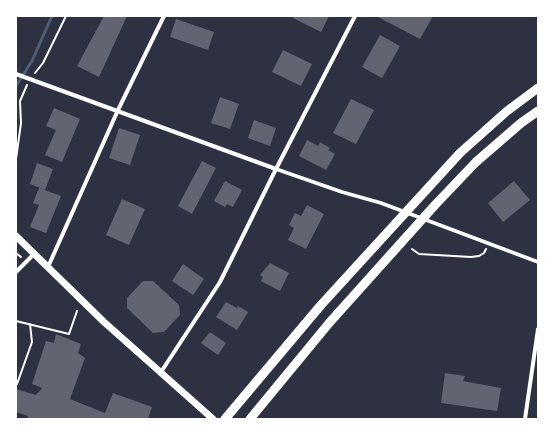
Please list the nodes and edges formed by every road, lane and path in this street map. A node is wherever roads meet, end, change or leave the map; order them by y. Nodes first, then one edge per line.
1 (66, 16) edge
2 (164, 16) edge
3 (355, 16) edge
4 (43, 63) dead end
5 (16, 74) edge
6 (24, 88) dead end
7 (538, 88) edge
8 (118, 110) junction
9 (538, 111) edge
10 (16, 160) edge
11 (276, 168) junction
12 (16, 236) edge
13 (487, 244) junction
14 (412, 249) dead end
15 (34, 254) junction
16 (538, 262) edge
17 (48, 267) junction
18 (16, 272) edge
19 (77, 311) dead end
20 (16, 321) edge
21 (30, 324) junction
22 (538, 329) edge
23 (161, 372) junction
24 (17, 384) dead end
25 (213, 419) edge
26 (225, 419) edge
27 (250, 419) edge
28 (525, 419) edge

1 - 4 path
2 - 8 street
3 - 11 street
5 - 8 street
6 - 10 path
7 - 26 highway
8 - 11 street
8 - 17 street
9 - 27 highway
11 - 13 street
11 - 23 street
12 - 15 street
13 - 14 path
13 - 16 street
15 - 17 street
15 - 18 street
17 - 23 street
19 - 21 path
20 - 21 path
21 - 24 path
22 - 28 street
23 - 25 street

